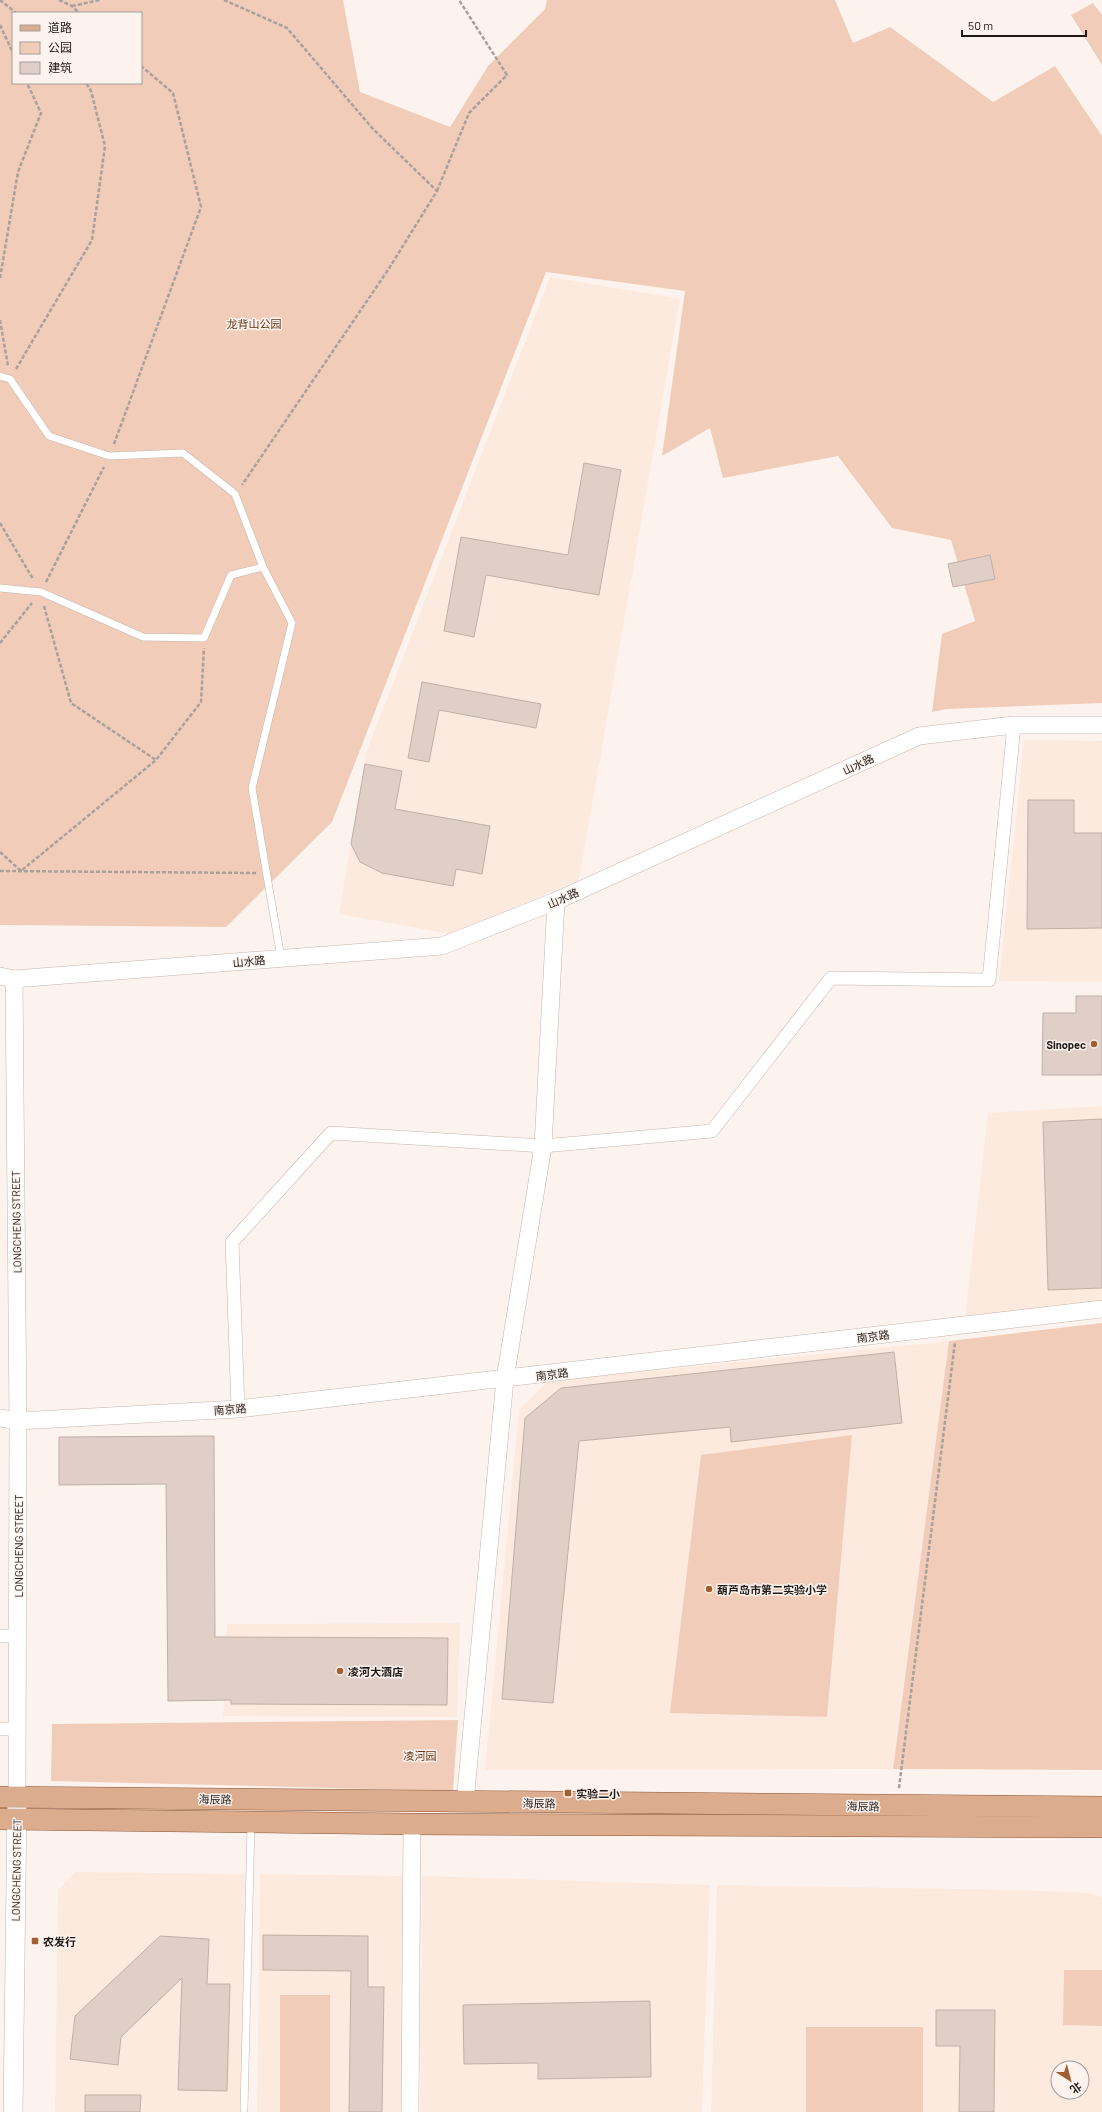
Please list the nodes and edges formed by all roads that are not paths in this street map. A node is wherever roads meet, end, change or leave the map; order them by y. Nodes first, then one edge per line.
1 (0, 376) edge
2 (263, 567) junction
3 (0, 588) edge
4 (1014, 725) junction
5 (1102, 725) edge
6 (556, 902) junction
7 (281, 958) junction
8 (7, 978) edge
9 (543, 1146) junction
10 (1102, 1309) edge
11 (505, 1379) junction
12 (238, 1409) junction
13 (0, 1418) edge
14 (18, 1421) junction
15 (0, 1636) edge
16 (18, 1636) junction
17 (0, 1729) edge
18 (17, 1729) junction
19 (9, 1797) edge
20 (465, 1802) junction
21 (1100, 1818) edge
22 (9, 1819) edge
23 (251, 1822) junction
24 (412, 1824) junction
25 (244, 2109) dead end
26 (13, 2112) edge
27 (410, 2112) edge

1 - 2 lane
2 - 3 lane
2 - 7 lane
4 - 5 street, 山水路
4 - 6 street, 山水路
4 - 9 street
6 - 7 street, 山水路
6 - 9 street
7 - 8 street, 山水路
8 - 14 street, LONGCHENG STREET
9 - 11 street
9 - 12 street
10 - 11 street, 南京路
11 - 12 street, 南京路
11 - 20 street
12 - 14 street, 南京路
13 - 14 street, 南京路
14 - 16 street, LONGCHENG STREET
15 - 16 street
16 - 18 street, LONGCHENG STREET
17 - 18 street
18 - 19 street, LONGCHENG STREET
19 - 20 main road, 海辰路
19 - 22 main road, LONGCHENG STREET
20 - 21 main road, 海辰路
21 - 24 main road, 海辰路
22 - 23 main road, 海辰路
22 - 26 main road, LONGCHENG STREET
23 - 24 main road, 海辰路
23 - 25 lane
24 - 27 street

